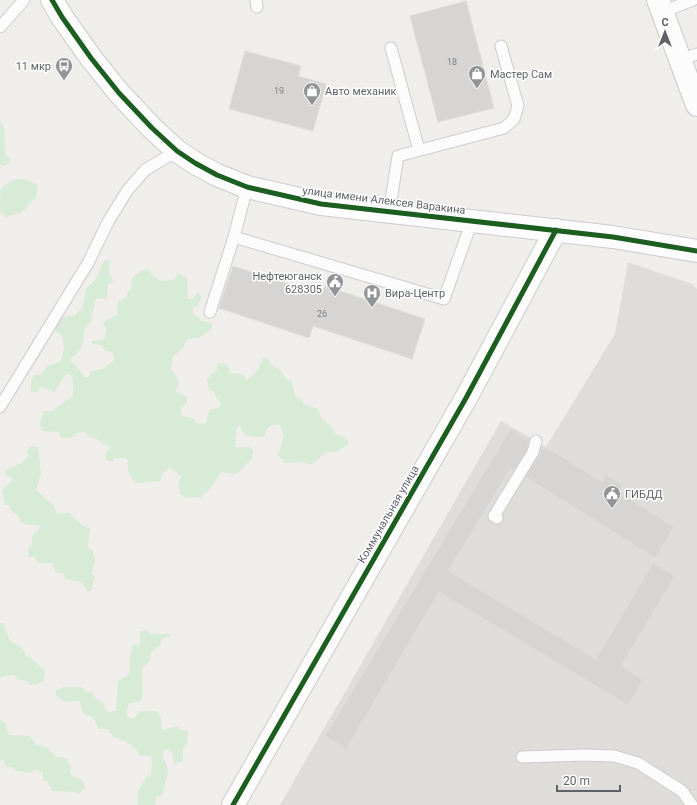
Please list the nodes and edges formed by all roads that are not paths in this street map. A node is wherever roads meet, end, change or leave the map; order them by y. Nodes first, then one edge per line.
1 (24, 0) edge
2 (52, 0) edge
3 (693, 0) edge
4 (660, 6) edge
5 (0, 27) edge
6 (501, 46) dead end
7 (391, 48) dead end
8 (691, 71) edge
9 (697, 105) edge
10 (419, 150) junction
11 (177, 151) junction
12 (247, 187) junction
13 (389, 212) junction
14 (472, 221) junction
15 (556, 230) junction
16 (234, 237) junction
17 (697, 251) edge
18 (210, 312) dead end
19 (0, 407) edge
20 (536, 442) dead end
21 (496, 518) dead end
22 (522, 757) dead end
23 (233, 805) edge
24 (692, 805) edge

1 - 5 lane
2 - 11 street, улица имени Алексея Варакина
3 - 4 lane
4 - 8 street
6 - 10 lane
7 - 10 lane
8 - 9 street
10 - 13 lane
11 - 12 street, улица имени Алексея Варакина
11 - 19 lane
12 - 13 street, улица имени Алексея Варакина
12 - 16 lane
13 - 14 street, улица имени Алексея Варакина
14 - 15 street, улица имени Алексея Варакина
14 - 16 lane
15 - 17 street, улица имени Алексея Варакина
15 - 23 street, Коммунальная улица
16 - 18 lane
20 - 21 lane
22 - 24 lane

